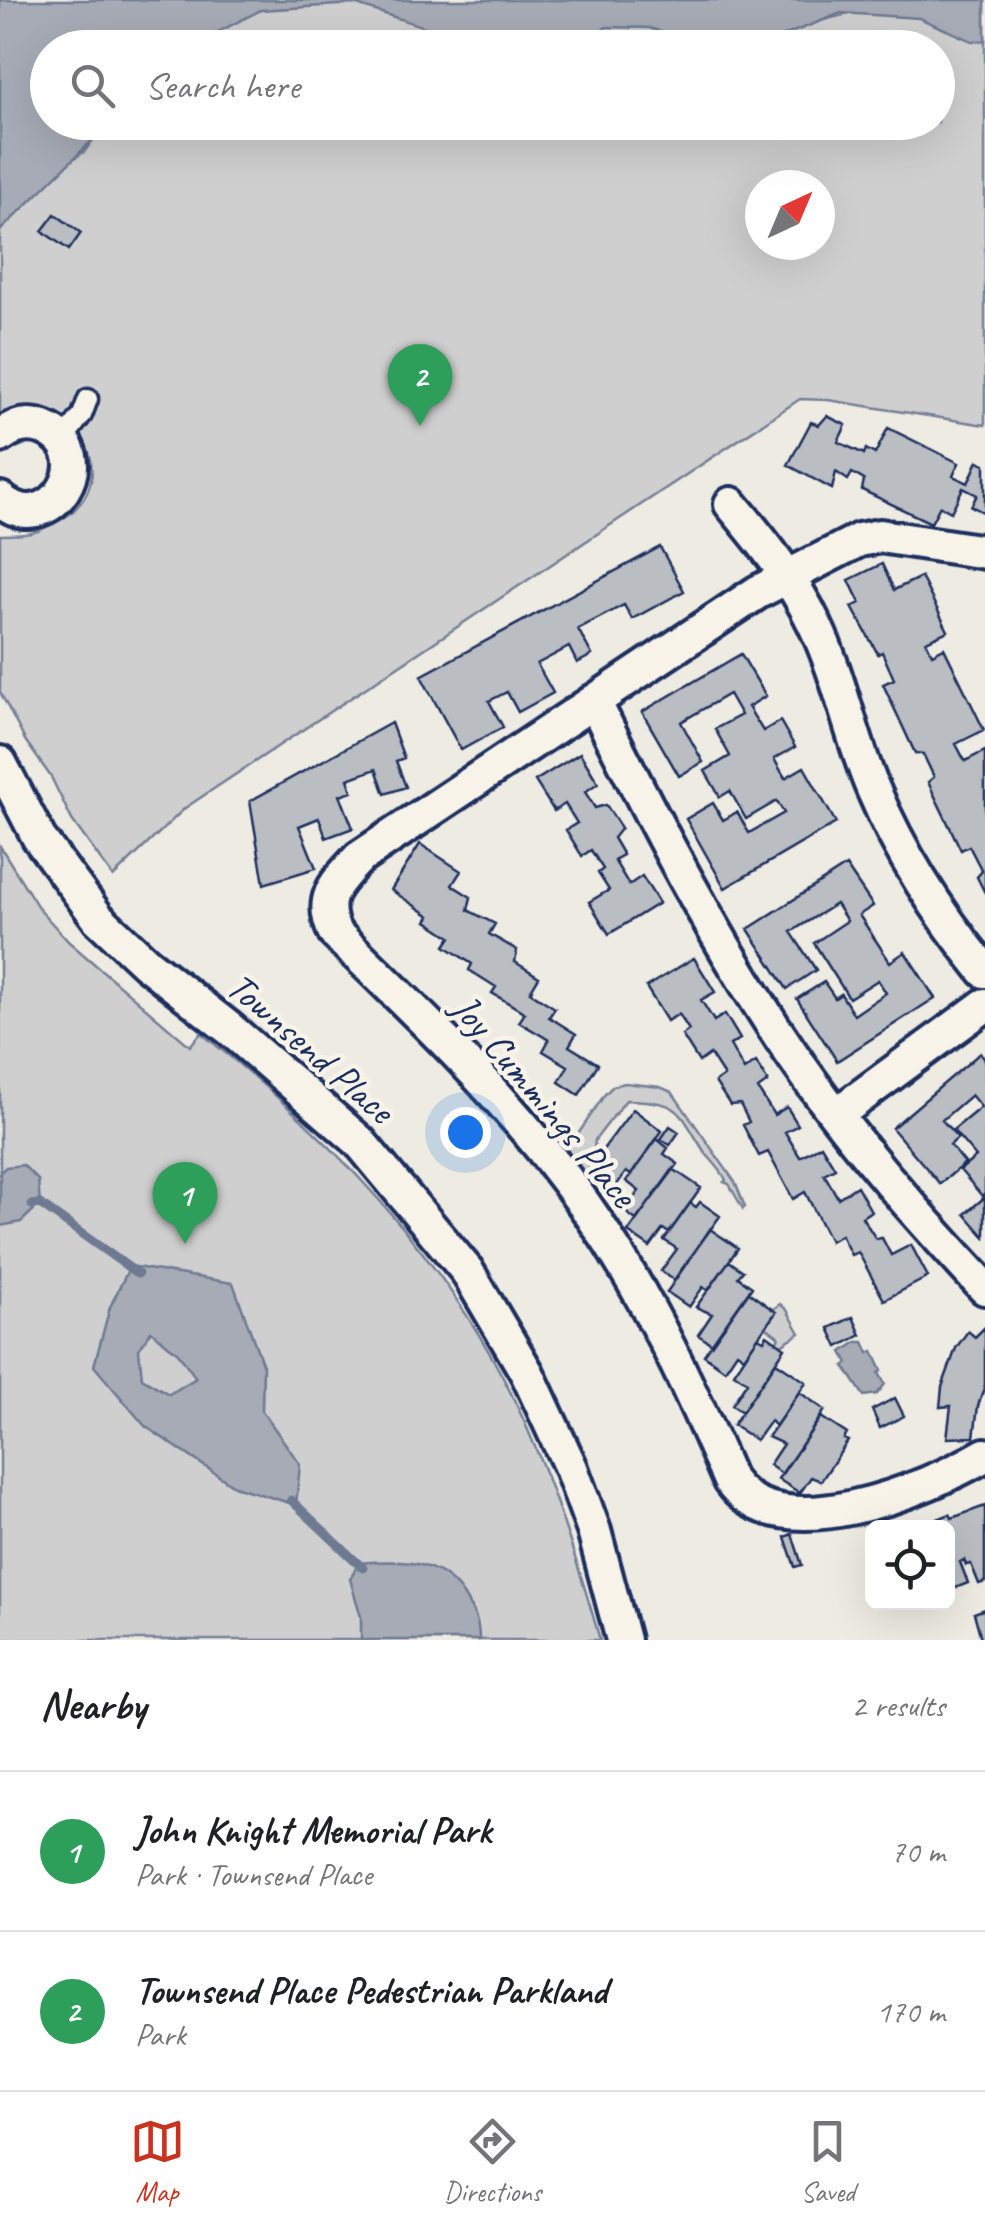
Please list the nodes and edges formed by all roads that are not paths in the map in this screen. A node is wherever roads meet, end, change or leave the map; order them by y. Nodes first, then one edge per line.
1 (88, 400) dead end
2 (0, 436) edge
3 (62, 441) junction
4 (0, 499) edge
5 (731, 504) dead end
6 (985, 552) edge
7 (788, 577) junction
8 (594, 701) junction
9 (0, 763) edge
10 (985, 971) edge
11 (985, 1004) edge
12 (837, 1114) junction
13 (985, 1288) edge
14 (985, 1455) edge
15 (623, 1640) edge

1 - 3 lane
2 - 3 street
3 - 4 street
5 - 7 street
6 - 7 street, Joy Cummings Place
7 - 8 street, Joy Cummings Place
7 - 10 street
8 - 12 street
8 - 14 street, Joy Cummings Place
9 - 15 street, Townsend Place
11 - 12 street
12 - 13 street

